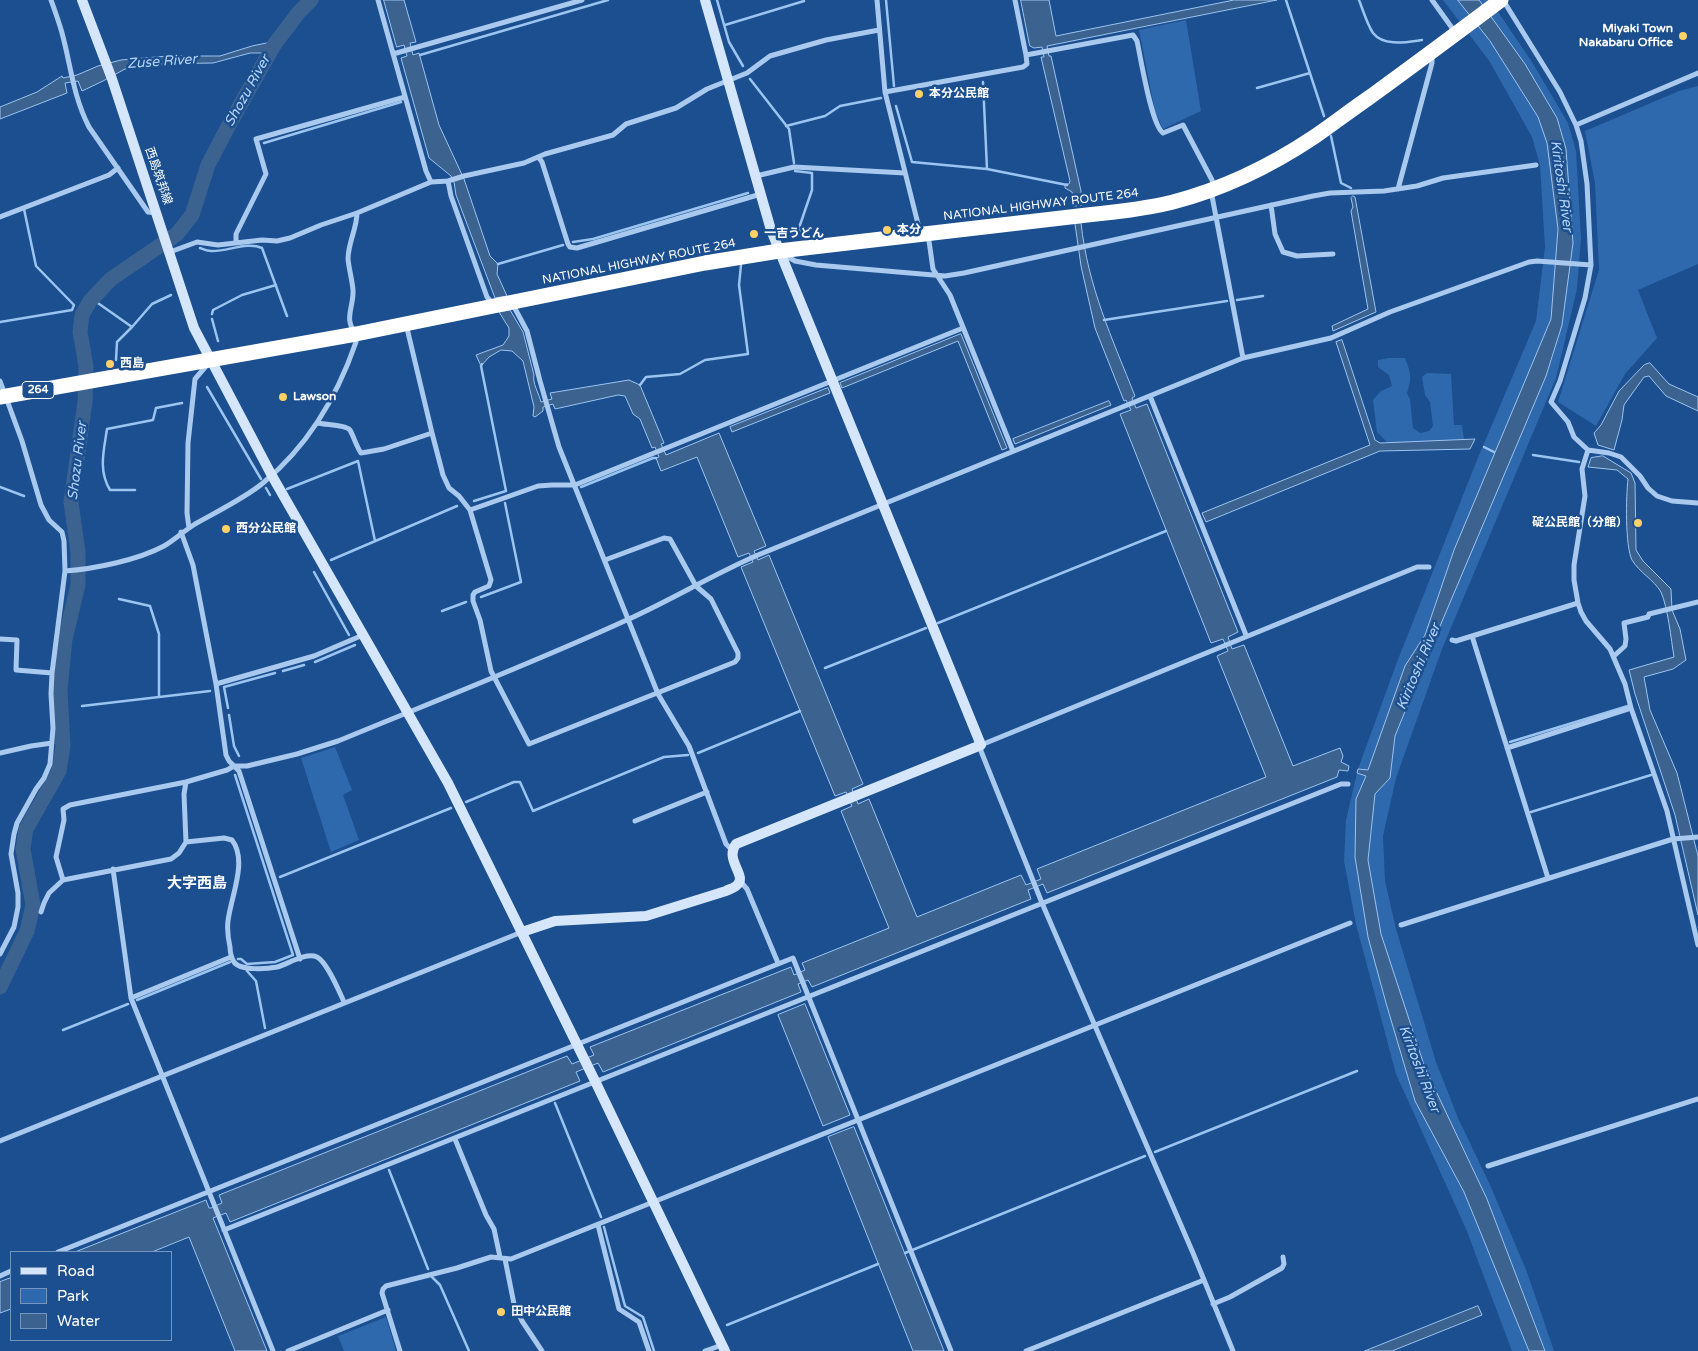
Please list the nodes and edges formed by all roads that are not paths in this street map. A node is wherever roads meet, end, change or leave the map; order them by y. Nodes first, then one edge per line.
1 (51, 0) edge
2 (82, 0) edge
3 (378, 0) edge
4 (582, 0) edge
5 (705, 0) edge
6 (877, 0) edge
7 (1015, 0) edge
8 (1432, 0) edge
9 (1501, 1) edge
10 (879, 30) junction
11 (1456, 33) junction
12 (1432, 52) junction
13 (393, 54) junction
14 (1026, 55) junction
15 (1698, 73) edge
16 (728, 80) junction
17 (885, 92) junction
18 (405, 97) junction
19 (1576, 125) junction
20 (539, 158) junction
21 (1536, 165) dead end
22 (118, 168) junction
23 (906, 173) junction
24 (756, 176) junction
25 (450, 181) junction
26 (431, 182) junction
27 (1214, 188) junction
28 (1398, 189) junction
29 (760, 194) junction
30 (1271, 205) junction
31 (356, 212) junction
32 (157, 213) junction
33 (0, 217) edge
34 (1216, 217) junction
35 (924, 234) junction
36 (236, 242) junction
37 (779, 251) junction
38 (170, 252) junction
39 (1333, 254) dead end
40 (1589, 265) junction
41 (937, 275) junction
42 (512, 303) junction
43 (495, 306) junction
44 (406, 324) junction
45 (963, 328) junction
46 (356, 334) junction
47 (1243, 358) junction
48 (210, 360) junction
49 (833, 380) junction
50 (0, 381) edge
51 (1150, 396) junction
52 (2, 397) edge
53 (318, 423) junction
54 (432, 433) junction
55 (1588, 450) junction
56 (1013, 451) junction
57 (271, 474) junction
58 (575, 485) junction
59 (1698, 503) edge
60 (883, 504) junction
61 (470, 510) junction
62 (189, 528) junction
63 (181, 532) junction
64 (605, 560) junction
65 (1429, 566) dead end
66 (67, 571) junction
67 (696, 586) junction
68 (1698, 602) edge
69 (1578, 603) junction
70 (629, 619) junction
71 (363, 636) junction
72 (1246, 636) junction
73 (1472, 636) junction
74 (0, 638) edge
75 (1452, 640) dead end
76 (1614, 656) junction
77 (52, 673) junction
78 (493, 677) junction
79 (216, 684) junction
80 (658, 694) junction
81 (1632, 708) junction
82 (407, 713) junction
83 (52, 743) junction
84 (981, 745) junction
85 (1507, 748) junction
86 (0, 753) edge
87 (234, 766) junction
88 (186, 782) junction
89 (1348, 784) dead end
90 (706, 792) junction
91 (634, 821) dead end
92 (1697, 837) edge
93 (1676, 839) junction
94 (186, 842) junction
95 (732, 850) junction
96 (114, 869) junction
97 (1548, 878) junction
98 (64, 880) junction
99 (740, 881) junction
100 (1042, 903) junction
101 (41, 912) dead end
102 (1350, 923) dead end
103 (1401, 924) dead end
104 (522, 932) junction
105 (1698, 945) edge
106 (0, 954) edge
107 (231, 957) junction
108 (300, 959) junction
109 (778, 963) junction
110 (809, 997) junction
111 (131, 998) junction
112 (344, 1002) junction
113 (1095, 1025) junction
114 (577, 1045) junction
115 (163, 1076) junction
116 (596, 1083) junction
117 (1698, 1100) edge
118 (858, 1120) junction
119 (455, 1139) junction
120 (0, 1141) edge
121 (1488, 1166) dead end
122 (209, 1191) junction
123 (654, 1202) junction
124 (598, 1225) junction
125 (224, 1230) junction
126 (60, 1251) edge
127 (503, 1258) junction
128 (1283, 1258) dead end
129 (1204, 1280) junction
130 (1214, 1304) junction
131 (388, 1310) junction
132 (723, 1348) edge
133 (274, 1351) edge
134 (288, 1351) edge
135 (400, 1351) edge
136 (542, 1351) edge
137 (649, 1351) edge
138 (705, 1351) edge
139 (951, 1351) edge
140 (1026, 1351) edge
141 (1233, 1351) edge

1 - 22 street
2 - 32 street, 西島筑邦線
3 - 13 street
4 - 13 street
5 - 16 street
6 - 10 street
7 - 14 street
8 - 11 street
9 - 11 highway, NATIONAL HIGHWAY ROUTE 264 / 264
9 - 19 street
10 - 16 street
10 - 17 street
11 - 12 highway, NATIONAL HIGHWAY ROUTE 264 / 264
12 - 27 highway, NATIONAL HIGHWAY ROUTE 264 / 264
12 - 28 street
13 - 18 street
14 - 17 street
14 - 27 street
15 - 19 street
16 - 20 street
16 - 24 street
17 - 23 street
18 - 26 street
18 - 36 street
19 - 40 street
20 - 25 street
20 - 29 street
21 - 28 street
22 - 32 street
22 - 33 street
23 - 24 street
23 - 35 street
24 - 29 street
25 - 26 street
25 - 43 street
26 - 31 street
27 - 34 street
27 - 35 highway, NATIONAL HIGHWAY ROUTE 264 / 264
28 - 30 street
29 - 37 street
30 - 34 street
30 - 39 street
31 - 36 street
31 - 46 street
32 - 38 street, 西島筑邦線
34 - 41 street
34 - 47 street
35 - 37 highway, NATIONAL HIGHWAY ROUTE 264 / 264
35 - 41 street
36 - 38 street
37 - 41 street
37 - 42 highway, NATIONAL HIGHWAY ROUTE 264 / 264
37 - 49 street
38 - 48 street, 西島筑邦線
40 - 47 street
40 - 55 street
41 - 45 street
42 - 43 highway, NATIONAL HIGHWAY ROUTE 264 / 264
42 - 58 street
43 - 44 highway, NATIONAL HIGHWAY ROUTE 264 / 264
44 - 46 highway, NATIONAL HIGHWAY ROUTE 264 / 264
44 - 54 street
45 - 49 street
45 - 56 street
46 - 48 highway, NATIONAL HIGHWAY ROUTE 264 / 264
46 - 53 street
47 - 51 street
48 - 52 highway, NATIONAL HIGHWAY ROUTE 264 / 264
48 - 57 street, 西島筑邦線
48 - 62 street
49 - 58 street
49 - 60 street
50 - 52 street
51 - 56 street
51 - 72 street
52 - 66 street
53 - 54 street
53 - 57 street
54 - 61 street
55 - 59 street
55 - 69 street
56 - 60 street
57 - 62 street
57 - 71 street, 西島筑邦線
58 - 61 street
58 - 64 street
60 - 67 street
60 - 84 street
61 - 78 street
62 - 63 street
63 - 66 street
63 - 79 street
64 - 67 street
64 - 70 street
65 - 72 street
66 - 77 street
67 - 70 street
67 - 80 street
68 - 76 street
69 - 73 street
69 - 76 street
70 - 78 street
70 - 80 street
71 - 79 street
71 - 82 street, 西島筑邦線
72 - 84 street
73 - 75 street
73 - 85 street
74 - 77 street
76 - 81 street
77 - 83 street
78 - 80 street
78 - 82 street
79 - 87 street
80 - 90 street
81 - 85 street
81 - 93 street
82 - 87 street
82 - 104 street, 西島筑邦線
83 - 86 street
83 - 106 street
84 - 95 street
84 - 100 street
85 - 97 street
87 - 88 street
87 - 108 street
88 - 94 street
88 - 98 street
89 - 100 street
90 - 91 street
90 - 95 street
92 - 93 street
93 - 97 street
93 - 105 street
94 - 96 street
94 - 107 street
95 - 99 street
96 - 98 street
96 - 111 street
97 - 103 street
98 - 101 street
99 - 104 street
99 - 109 street
100 - 110 street
100 - 113 street
102 - 113 street
104 - 112 street
104 - 114 street, 西島筑邦線
107 - 108 street
107 - 111 street
108 - 112 street
109 - 110 street
109 - 114 street
110 - 116 street
110 - 118 street
111 - 115 street
112 - 115 street
113 - 118 street
113 - 129 street
114 - 116 street, 西島筑邦線
114 - 122 street
115 - 120 street
115 - 122 street
116 - 119 street
116 - 123 street, 西島筑邦線
117 - 121 street
118 - 123 street
118 - 139 street
119 - 125 street
119 - 127 street
122 - 125 street
122 - 126 street
123 - 124 street
123 - 132 street, 西島筑邦線
124 - 127 street
124 - 137 street
125 - 133 street
127 - 131 street
127 - 136 street
128 - 130 street
129 - 130 street
129 - 140 street
130 - 141 street
131 - 134 street
131 - 135 street
132 - 138 street

